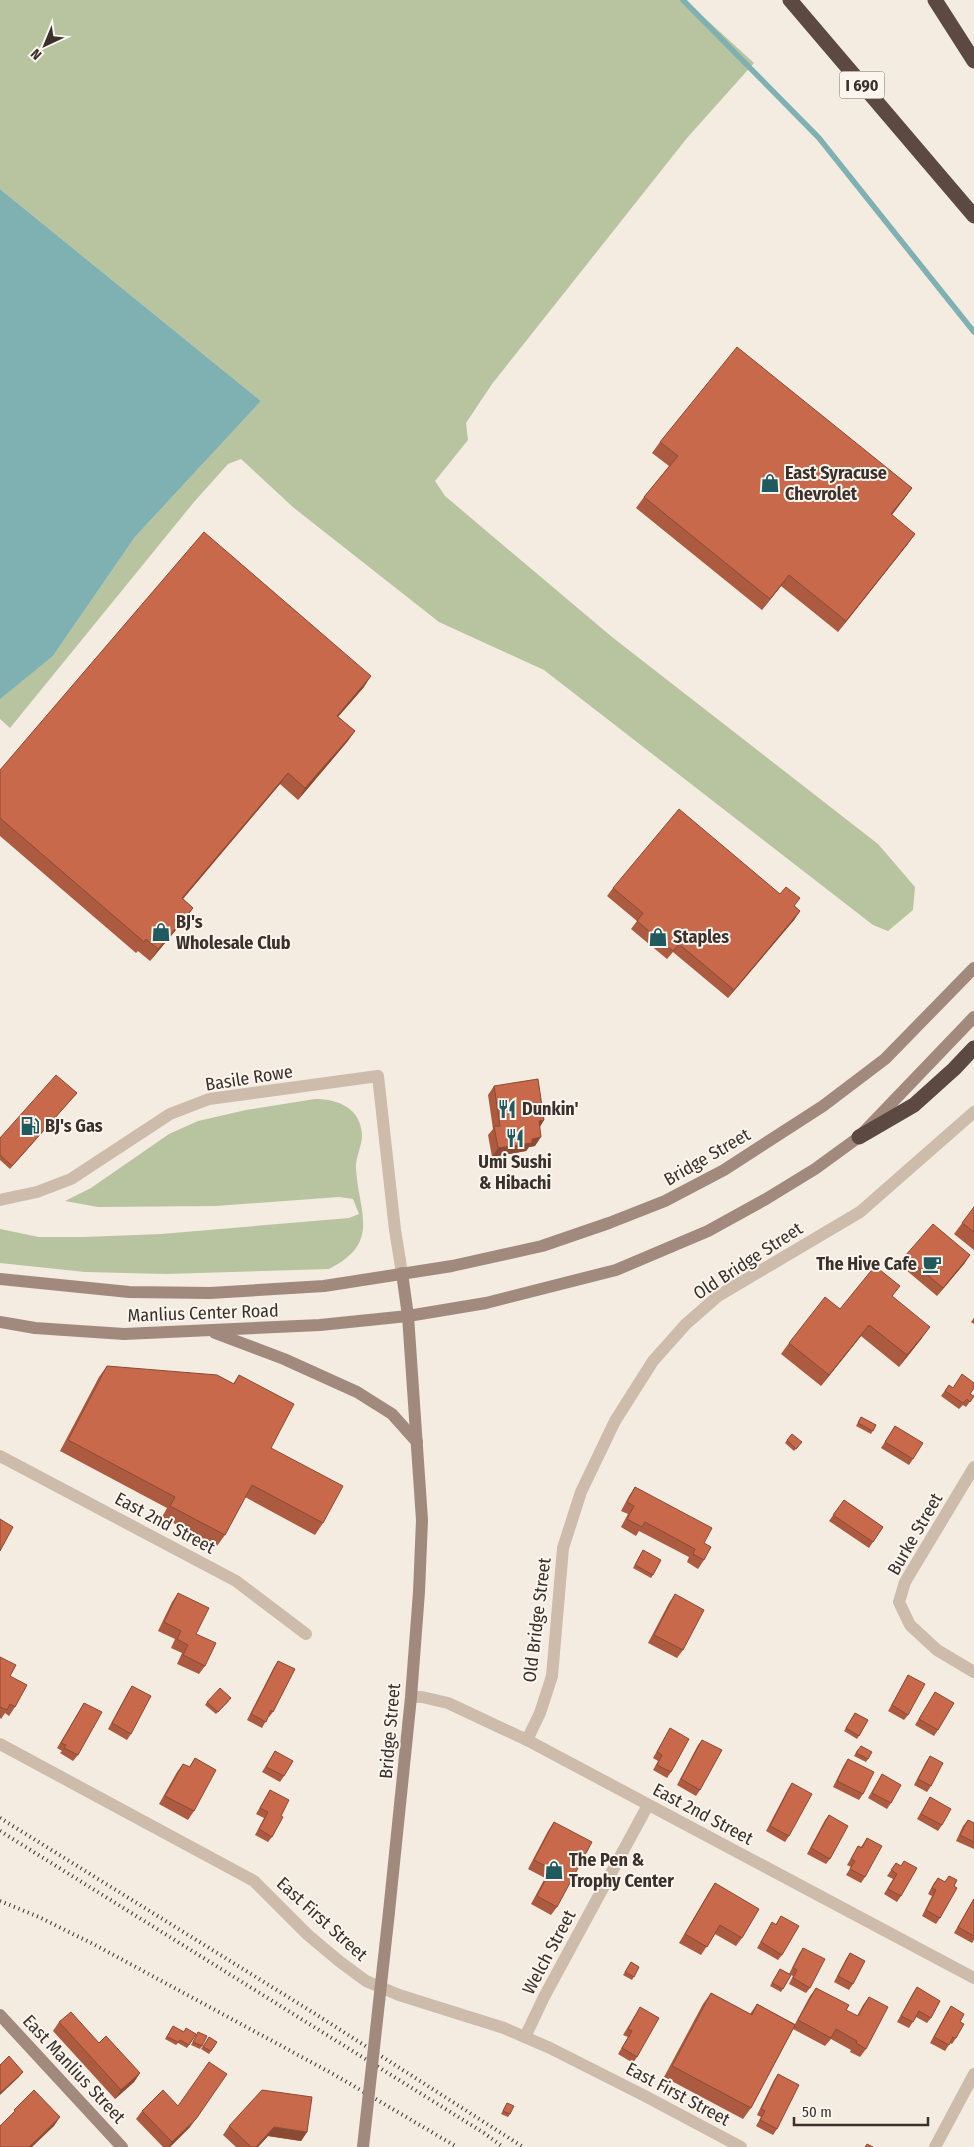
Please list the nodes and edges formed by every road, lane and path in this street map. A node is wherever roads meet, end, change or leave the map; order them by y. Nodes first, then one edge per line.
1 (790, 0) edge
2 (935, 0) edge
3 (974, 61) edge
4 (974, 216) edge
5 (974, 968) edge
6 (974, 1016) edge
7 (974, 1048) edge
8 (378, 1076) joint
9 (974, 1112) edge
10 (859, 1138) junction
11 (0, 1200) edge
12 (402, 1273) junction
13 (0, 1279) edge
14 (408, 1316) junction
15 (0, 1322) edge
16 (210, 1331) junction
17 (417, 1442) junction
18 (0, 1456) edge
19 (974, 1467) edge
20 (306, 1634) dead end
21 (974, 1672) edge
22 (411, 1697) junction
23 (527, 1740) junction
24 (0, 1744) edge
25 (648, 1805) junction
26 (974, 1978) edge
27 (0, 2015) edge
28 (525, 2037) junction
29 (974, 2074) edge
30 (122, 2147) edge
31 (363, 2147) edge
32 (741, 2147) edge
33 (935, 2147) edge

1 - 4 highway, I 690
2 - 3 highway
5 - 12 main road, Bridge Street
6 - 10 main road
7 - 10 highway
8 - 11 street, Basile Rowe
8 - 12 street, Bridge Street
9 - 23 street, Old Bridge Street
10 - 14 main road
12 - 13 main road, Manlius Center Road
12 - 14 main road, Bridge Street
14 - 16 main road, Manlius Center Road
14 - 17 main road, Bridge Street
15 - 16 main road, Manlius Center Road
16 - 17 main road
17 - 22 main road, Bridge Street
18 - 20 street, East 2nd Street
19 - 21 street, Burke Street
22 - 23 street, East 2nd Street
22 - 31 main road, Bridge Street, bridge
23 - 25 street, East 2nd Street
24 - 28 street, East First Street
25 - 26 street, East 2nd Street
25 - 28 street, Welch Street
27 - 30 main road, East Manlius Street
28 - 32 street, East First Street
29 - 33 street

